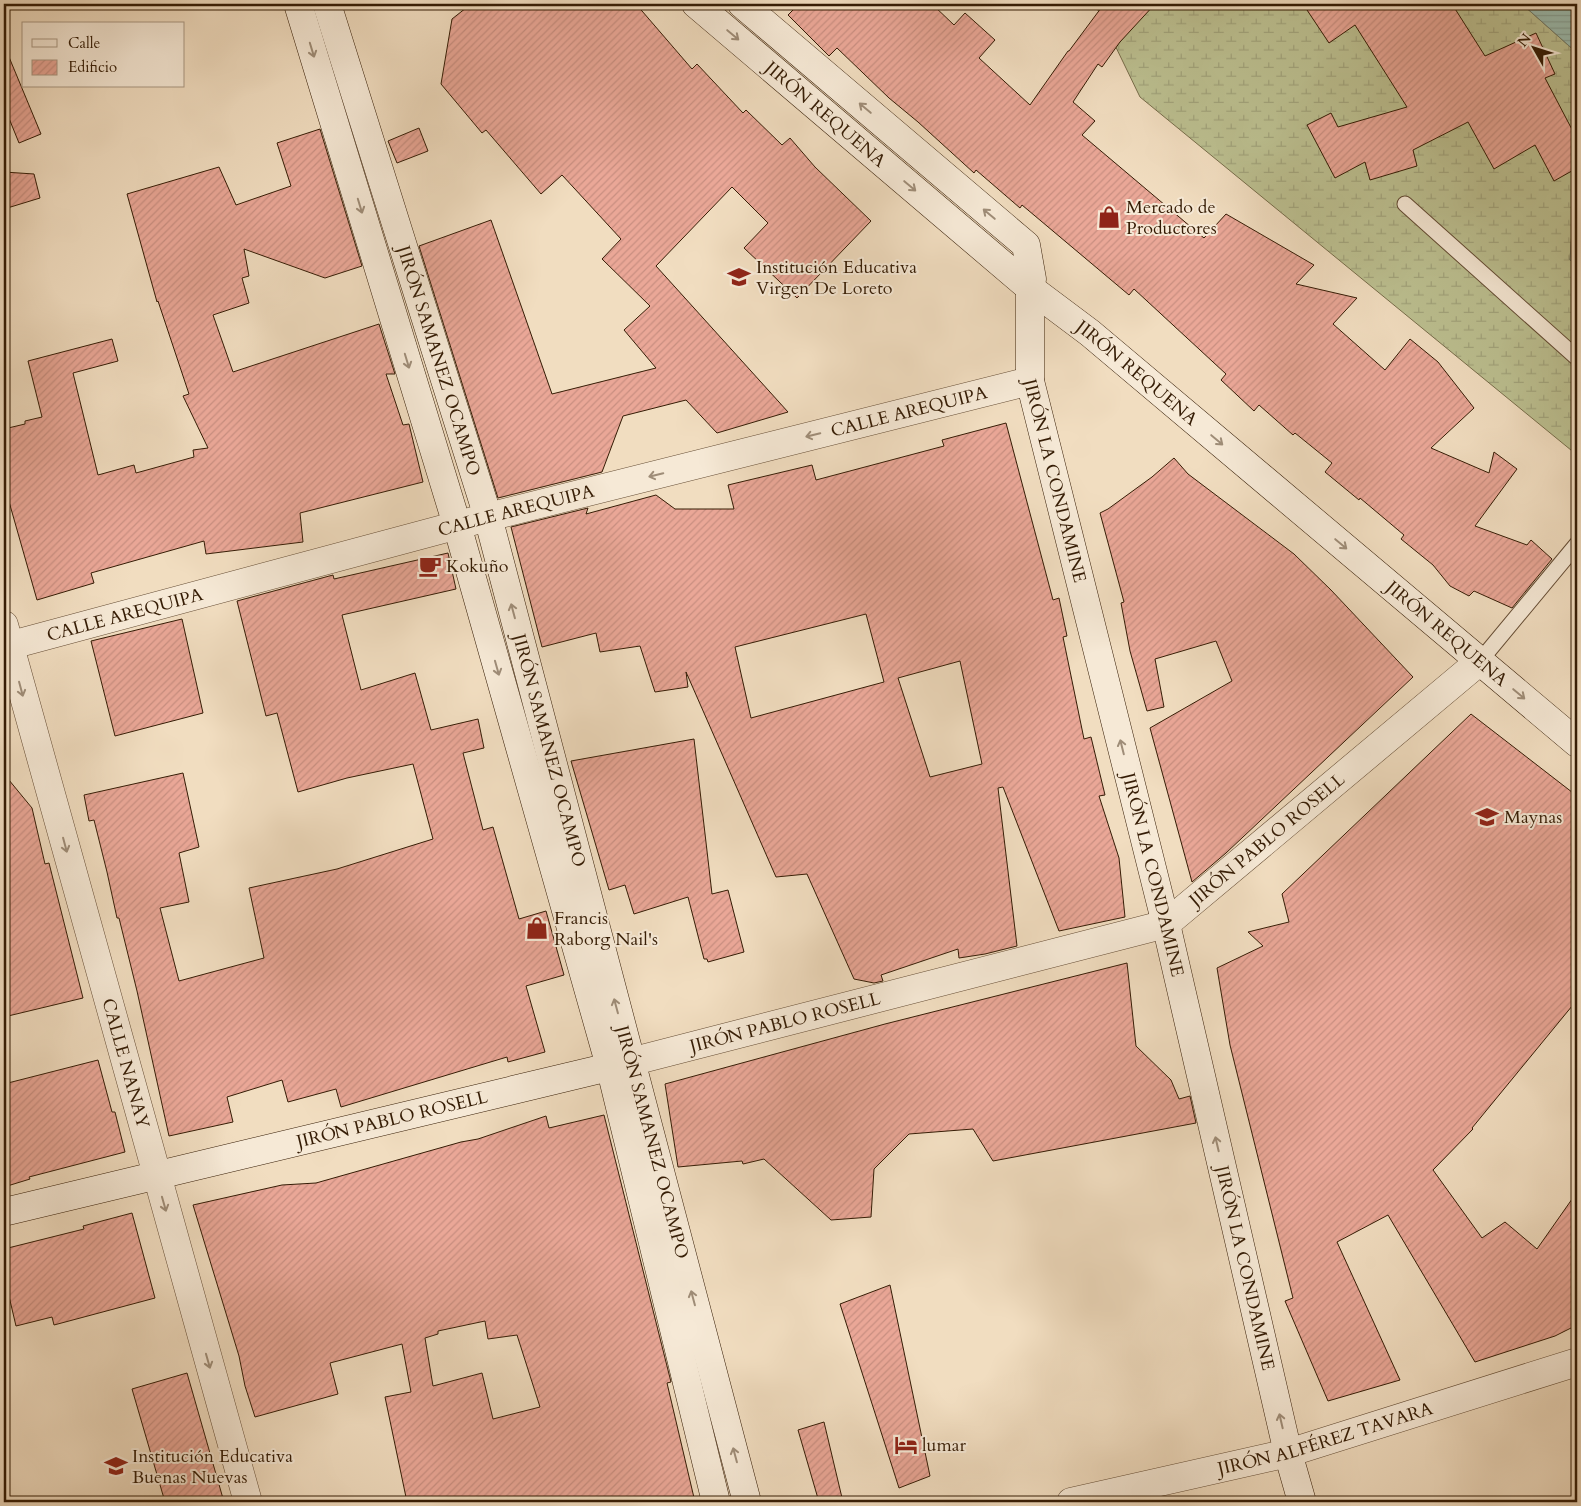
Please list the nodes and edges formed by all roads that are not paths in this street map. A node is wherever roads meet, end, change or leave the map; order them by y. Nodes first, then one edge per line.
1 (298, 4) edge
2 (327, 4) edge
3 (696, 4) edge
4 (742, 4) edge
5 (1404, 204) dead end
6 (1026, 245) joint
7 (1030, 288) junction
8 (1577, 358) edge
9 (1030, 380) junction
10 (488, 517) junction
11 (457, 525) junction
12 (1577, 544) edge
13 (6, 640) edge
14 (1480, 661) junction
15 (1577, 743) edge
16 (1166, 924) junction
17 (620, 1064) junction
18 (156, 1176) junction
19 (4, 1212) edge
20 (1577, 1362) edge
21 (1288, 1452) junction
22 (248, 1502) edge
23 (716, 1502) edge
24 (747, 1502) edge
25 (1071, 1502) edge
26 (1302, 1502) edge

1 -> 11 street, JIRÓN SAMANEZ OCAMPO
2 - 10 street, JIRÓN SAMANEZ OCAMPO
3 -> 7 street, JIRÓN REQUENA
6 -> 4 street, JIRÓN REQUENA
5 - 8 lane
6 - 7 street, JIRÓN LA CONDAMINE
7 - 9 street, JIRÓN LA CONDAMINE
7 -> 14 street, JIRÓN REQUENA
9 -> 10 street, CALLE AREQUIPA
16 -> 9 street, JIRÓN LA CONDAMINE
10 - 11 street, CALLE AREQUIPA
17 -> 10 street, JIRÓN SAMANEZ OCAMPO
11 - 13 street, CALLE AREQUIPA
11 -> 17 street, JIRÓN SAMANEZ OCAMPO
12 - 14 lane
13 -> 18 street, CALLE NANAY
14 -> 15 street, JIRÓN REQUENA
14 - 16 street, JIRÓN PABLO ROSELL
16 - 17 street, JIRÓN PABLO ROSELL
21 -> 16 street, JIRÓN LA CONDAMINE
17 - 18 street, JIRÓN PABLO ROSELL
17 - 23 street, JIRÓN SAMANEZ OCAMPO
24 -> 17 street, JIRÓN SAMANEZ OCAMPO
18 - 19 street, JIRÓN PABLO ROSELL
18 -> 22 street, CALLE NANAY
20 - 21 street, JIRÓN ALFÉREZ TAVARA
21 - 25 street, JIRÓN ALFÉREZ TAVARA
21 - 26 street, JIRÓN LA CONDAMINE

